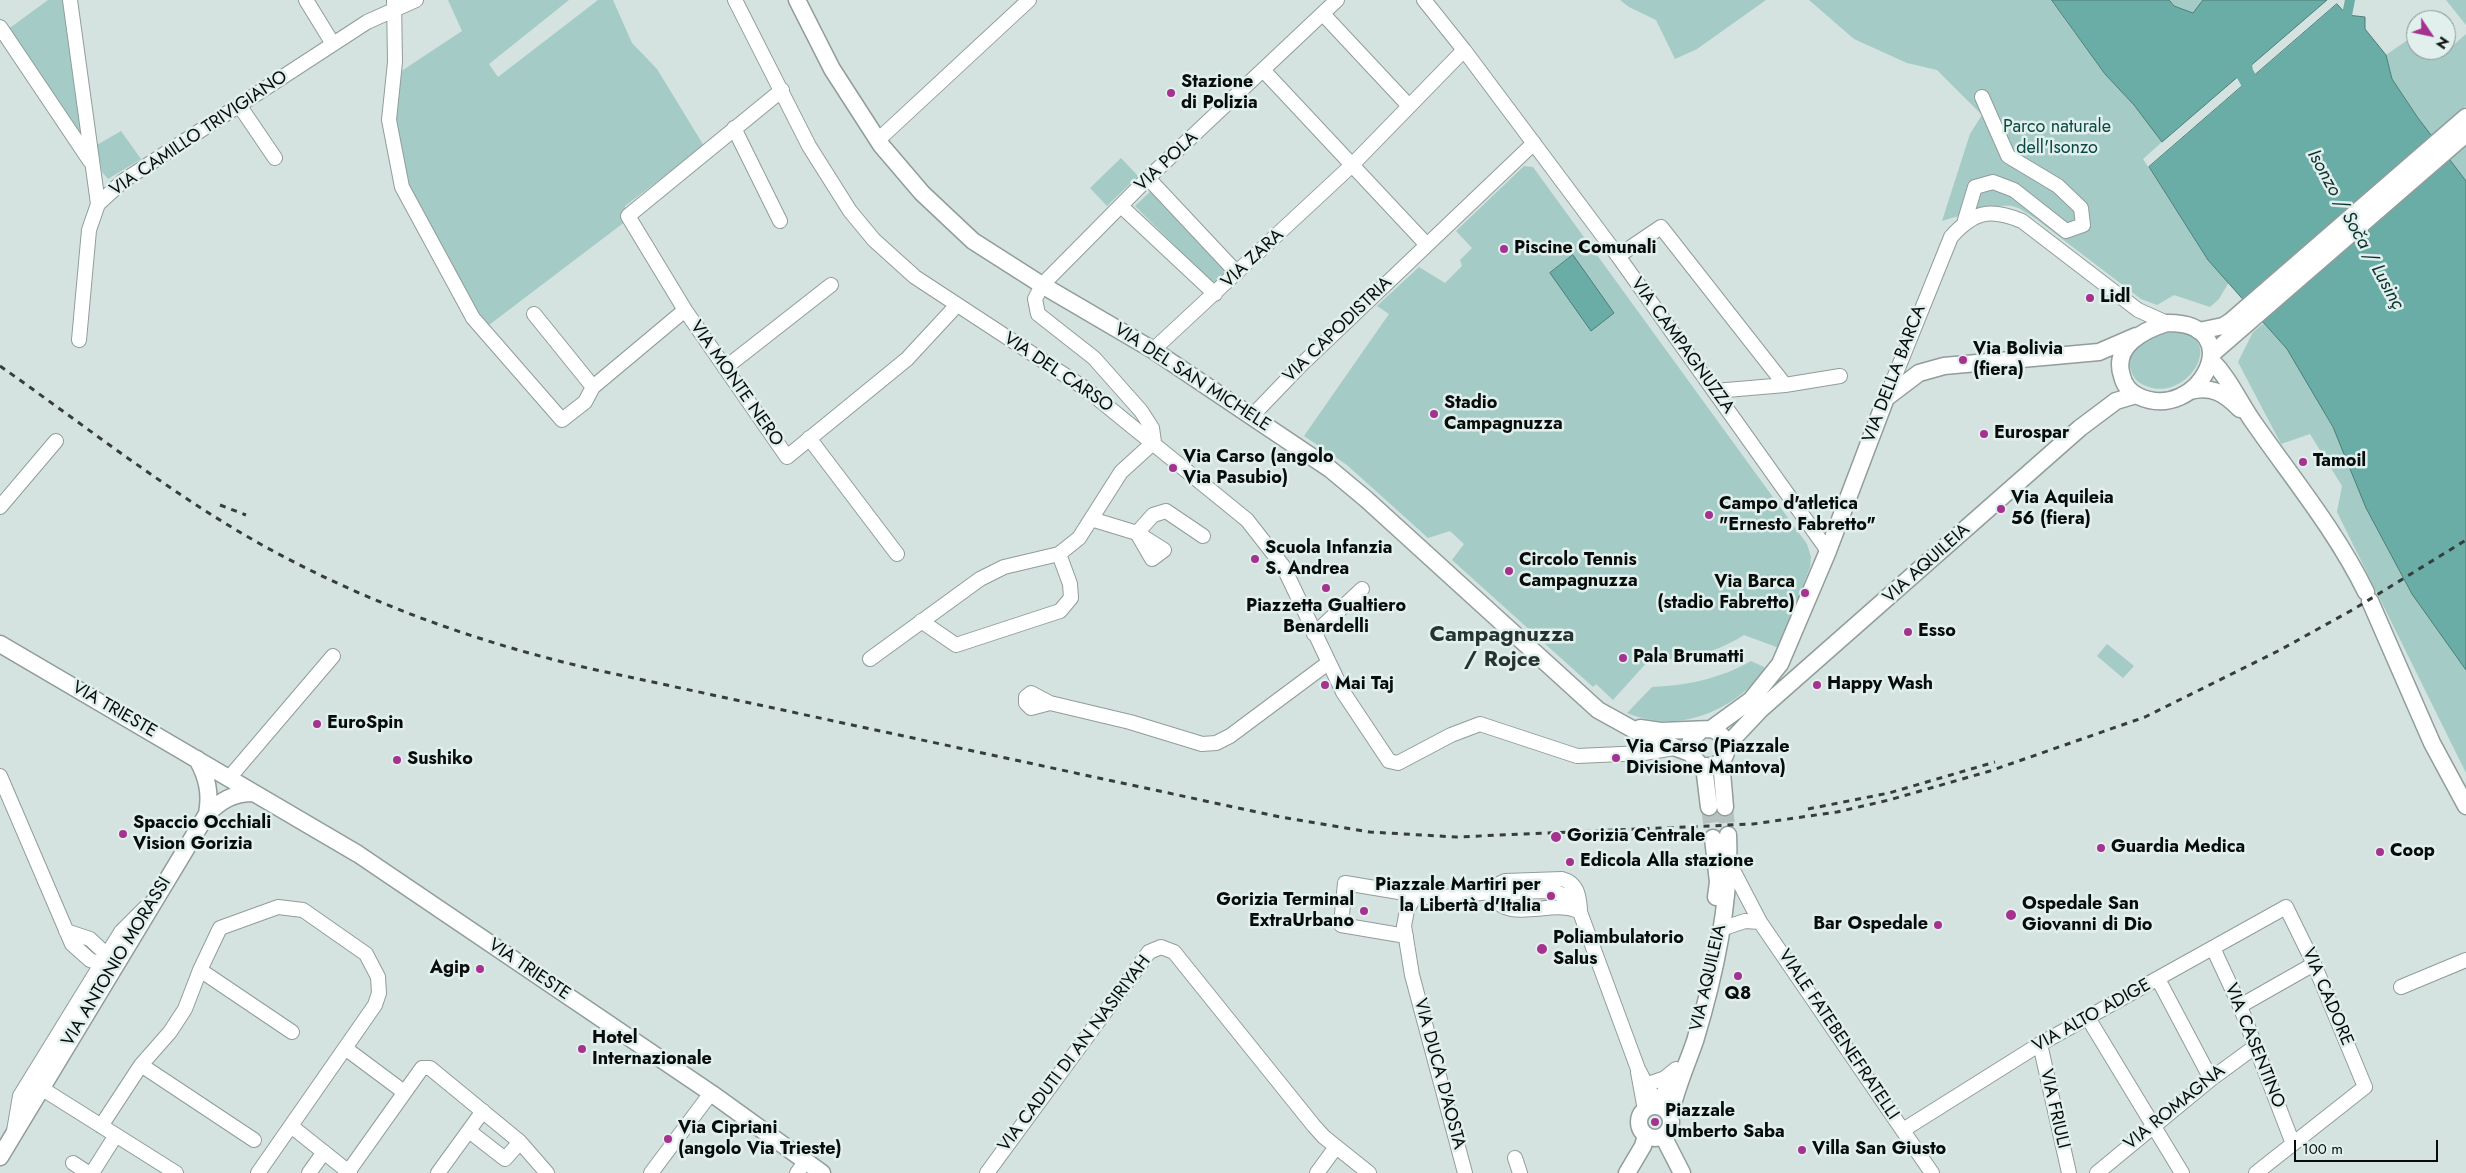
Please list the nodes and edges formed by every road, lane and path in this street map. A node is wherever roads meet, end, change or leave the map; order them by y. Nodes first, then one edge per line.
1 (70, 0) edge
2 (306, 0) edge
3 (416, 0) edge
4 (734, 0) edge
5 (797, 0) edge
6 (1029, 0) edge
7 (1337, 0) edge
8 (1424, 0) edge
9 (393, 5) edge
10 (1323, 14) junction
11 (0, 27) edge
12 (333, 44) junction
13 (1464, 50) junction
14 (1264, 71) junction
15 (782, 90) junction
16 (1982, 97) dead end
17 (239, 105) junction
18 (1409, 106) junction
19 (2466, 117) edge
20 (734, 128) junction
21 (2457, 136) edge
22 (878, 140) junction
23 (1534, 143) junction
24 (275, 158) dead end
25 (91, 164) junction
26 (1351, 166) junction
27 (1148, 178) junction
28 (98, 204) junction
29 (1121, 206) junction
30 (1965, 220) junction
31 (780, 221) dead end
32 (1426, 245) junction
33 (1618, 256) junction
34 (1237, 273) junction
35 (831, 285) dead end
36 (1042, 285) junction
37 (1215, 294) junction
38 (957, 305) junction
39 (684, 310) junction
40 (534, 314) dead end
41 (2167, 323) junction
42 (2235, 325) junction
43 (2199, 331) junction
44 (2136, 336) junction
45 (79, 340) dead end
46 (1153, 350) junction
47 (2212, 357) junction
48 (725, 368) junction
49 (1840, 376) dead end
50 (2228, 379) junction
51 (1785, 385) junction
52 (593, 387) junction
53 (1715, 391) junction
54 (2190, 392) junction
55 (2136, 395) junction
56 (1886, 398) junction
57 (1252, 416) junction
58 (2252, 421) junction
59 (809, 438) junction
60 (56, 442) dead end
61 (1154, 442) junction
62 (0, 507) edge
63 (1091, 519) junction
64 (1203, 536) dead end
65 (1828, 551) junction
66 (897, 554) dead end
67 (1060, 554) junction
68 (1362, 589) dead end
69 (921, 621) junction
70 (1313, 632) junction
71 (0, 644) edge
72 (333, 656) dead end
73 (870, 659) dead end
74 (1328, 663) junction
75 (1050, 703) dead end
76 (1628, 727) junction
77 (1706, 730) junction
78 (1674, 748) junction
79 (1690, 753) junction
80 (1724, 753) junction
81 (197, 759) junction
82 (1704, 766) junction
83 (0, 776) edge
84 (228, 778) junction
85 (254, 793) junction
86 (2466, 806) edge
87 (208, 809) junction
88 (1730, 868) junction
89 (158, 895) junction
90 (1415, 896) junction
91 (2286, 907) joint
92 (1760, 922) junction
93 (1721, 929) junction
94 (1406, 936) junction
95 (2214, 948) junction
96 (104, 960) junction
97 (2466, 960) edge
98 (2314, 964) junction
99 (200, 970) junction
100 (2158, 979) junction
101 (2401, 987) dead end
102 (2240, 1006) junction
103 (2088, 1018) junction
104 (292, 1032) dead end
105 (2040, 1044) junction
106 (2256, 1046) junction
107 (346, 1048) junction
108 (141, 1064) junction
109 (1638, 1069) junction
110 (1676, 1069) junction
111 (2211, 1079) junction
112 (1648, 1084) junction
113 (41, 1088) junction
114 (404, 1092) junction
115 (711, 1093) junction
116 (483, 1110) junction
117 (1658, 1111) junction
118 (2153, 1125) junction
119 (101, 1126) junction
120 (291, 1126) junction
121 (1903, 1130) junction
122 (469, 1131) junction
123 (13, 1134) junction
124 (116, 1135) junction
125 (1656, 1136) junction
126 (254, 1140) dead end
127 (520, 1142) junction
128 (2293, 1144) junction
129 (1336, 1147) junction
130 (324, 1152) junction
131 (0, 1157) edge
132 (1515, 1158) dead end
133 (73, 1163) dead end
134 (801, 1167) edge
135 (170, 1171) edge
136 (349, 1172) edge
137 (88, 1173) edge
138 (92, 1173) edge
139 (258, 1173) edge
140 (309, 1173) edge
141 (438, 1173) edge
142 (546, 1173) edge
143 (651, 1173) edge
144 (822, 1173) edge
145 (987, 1173) edge
146 (1317, 1173) edge
147 (1369, 1173) edge
148 (1465, 1173) edge
149 (1520, 1173) edge
150 (1627, 1173) edge
151 (1634, 1173) edge
152 (1682, 1173) edge
153 (1932, 1173) edge
154 (2069, 1173) edge
155 (2097, 1173) edge
156 (2182, 1173) edge
157 (2256, 1173) edge

1 - 25 street
2 - 12 street
3 - 9 street, VIA CAMILLO TRIVIGIANO
4 - 15 street, VIA DEL CARSO
5 - 22 main road, VIA DEL SAN MICHELE
6 - 22 street
7 - 10 street, VIA POLA
8 - 13 street, VIA CAMPAGNUZZA
9 - 12 street, VIA CAMILLO TRIVIGIANO
9 - 52 street, VIA MONTE NERO
10 - 14 street, VIA POLA
10 - 18 street
11 - 25 street
12 - 17 street, VIA CAMILLO TRIVIGIANO
13 - 18 street, VIA ZARA
13 - 23 street, VIA CAMPAGNUZZA
14 - 26 street
14 - 27 street, VIA POLA
15 - 20 street
15 - 38 street, VIA DEL CARSO
16 - 30 street
17 - 24 street
17 - 28 street, VIA CAMILLO TRIVIGIANO
18 - 26 street, VIA ZARA
19 - 21 main road
20 - 31 street
20 - 39 street
21 - 42 main road
22 - 36 main road, VIA DEL SAN MICHELE
23 - 32 street, VIA CAPODISTRIA
23 - 33 street, VIA CAMPAGNUZZA
25 - 28 street
26 - 32 street
26 - 34 street, VIA ZARA
27 - 29 street, VIA POLA
27 - 34 street
28 - 45 street, VIA CAMILLO TRIVIGIANO
29 - 36 street, VIA POLA
29 - 37 street
30 - 41 street
30 - 56 street, VIA DELLA BARCA
32 - 57 street, VIA CAPODISTRIA
33 - 51 street
33 - 53 street, VIA CAMPAGNUZZA
34 - 37 street, VIA ZARA
35 - 48 street
36 - 46 main road, VIA DEL SAN MICHELE
36 - 61 street
37 - 46 street, VIA ZARA
38 - 59 street, VIA MONTE NERO
38 - 61 street, VIA DEL CARSO
39 - 48 street, VIA MONTE NERO
39 - 52 street, VIA MONTE NERO
40 - 52 street
41 - 43 main road
41 - 44 main road
42 - 43 main road
42 - 47 main road
42 - 50 main road
43 - 47 main road
44 - 55 main road
44 - 56 main road
46 - 57 main road, VIA DEL SAN MICHELE
47 - 50 main road
47 - 54 main road
48 - 59 street, VIA MONTE NERO
49 - 51 street
50 - 58 main road
51 - 53 street
53 - 65 street, VIA CAMPAGNUZZA
54 - 55 main road
54 - 58 main road
55 - 80 main road, VIA AQUILEIA
56 - 65 main road, VIA DELLA BARCA
57 - 76 main road, VIA DEL SAN MICHELE
58 - 86 main road
59 - 66 street, VIA MONTE NERO
60 - 62 street
61 - 63 street
61 - 70 street, VIA DEL CARSO
63 - 64 street
63 - 67 street
65 - 77 main road, VIA DELLA BARCA
67 - 69 street
67 - 69 street
68 - 70 street
69 - 73 street
70 - 74 street, VIA DEL CARSO
71 - 81 main road, VIA TRIESTE
72 - 84 street
74 - 75 street
74 - 78 street, VIA DEL CARSO
76 - 77 main road, VIA DEL SAN MICHELE
76 - 78 main road, VIA DEL SAN MICHELE
77 - 79 main road
77 - 80 main road
78 - 79 main road, VIA DEL SAN MICHELE
79 - 82 main road
80 - 82 main road
80 - 82 main road
81 - 84 main road, VIA TRIESTE
81 - 87 main road
83 - 96 street
84 - 85 main road, VIA TRIESTE
84 - 87 main road
85 - 87 main road, VIA ANTONIO MORASSI
85 - 115 main road, VIA TRIESTE
87 - 89 main road, VIA ANTONIO MORASSI
88 - 92 street, VIALE FATEBENEFRATELLI
88 - 93 main road, VIA AQUILEIA
88 - 110 main road, VIA AQUILEIA
89 - 96 street
89 - 113 main road, VIA ANTONIO MORASSI
90 - 94 street, VIA DUCA D'AOSTA
90 - 94 street
90 - 109 street
91 - 95 street, VIA ALTO ADIGE
91 - 98 street, VIA CADORE
92 - 93 street
92 - 121 street, VIALE FATEBENEFRATELLI
93 - 117 main road, VIA AQUILEIA
94 - 148 street, VIA DUCA D'AOSTA
95 - 100 street, VIA ALTO ADIGE
95 - 102 street, VIA CASENTINO
96 - 123 street
97 - 101 street
98 - 102 street
98 - 128 street, VIA CADORE
99 - 104 street
99 - 107 street
99 - 108 street
100 - 103 street, VIA ALTO ADIGE
100 - 111 street
102 - 106 street, VIA CASENTINO
103 - 105 street, VIA ALTO ADIGE
103 - 118 street
105 - 121 street, VIA ALTO ADIGE
105 - 154 street, VIA FRIULI
106 - 111 street, VIA ROMAGNA
106 - 128 street, VIA CASENTINO
107 - 114 street
107 - 120 street
108 - 119 street
108 - 126 street
109 - 112 street
109 - 117 street
110 - 112 street
110 - 117 main road
111 - 118 street, VIA ROMAGNA
112 - 117 street
113 - 119 street
113 - 123 main road, VIA ANTONIO MORASSI
114 - 116 street
114 - 136 street
115 - 134 main road, VIA TRIESTE
115 - 143 street
116 - 122 street
116 - 127 street
117 - 125 main road
117 - 125 main road
118 - 155 street, VIA ROMAGNA
118 - 156 street
119 - 124 street
120 - 130 street
120 - 139 street
121 - 153 street, VIALE FATEBENEFRATELLI
122 - 127 street
122 - 141 street
123 - 131 main road, VIA ANTONIO MORASSI
124 - 135 street
124 - 138 street
125 - 150 main road
125 - 151 main road
125 - 152 main road
127 - 142 street
128 - 157 street
129 - 145 street, VIA CADUTI DI AN NASIRIYAH
129 - 146 street
129 - 147 street, VIA CADUTI DI AN NASIRIYAH
130 - 136 street
130 - 140 street
132 - 149 street
133 - 137 street
134 - 144 main road, VIA TRIESTE

